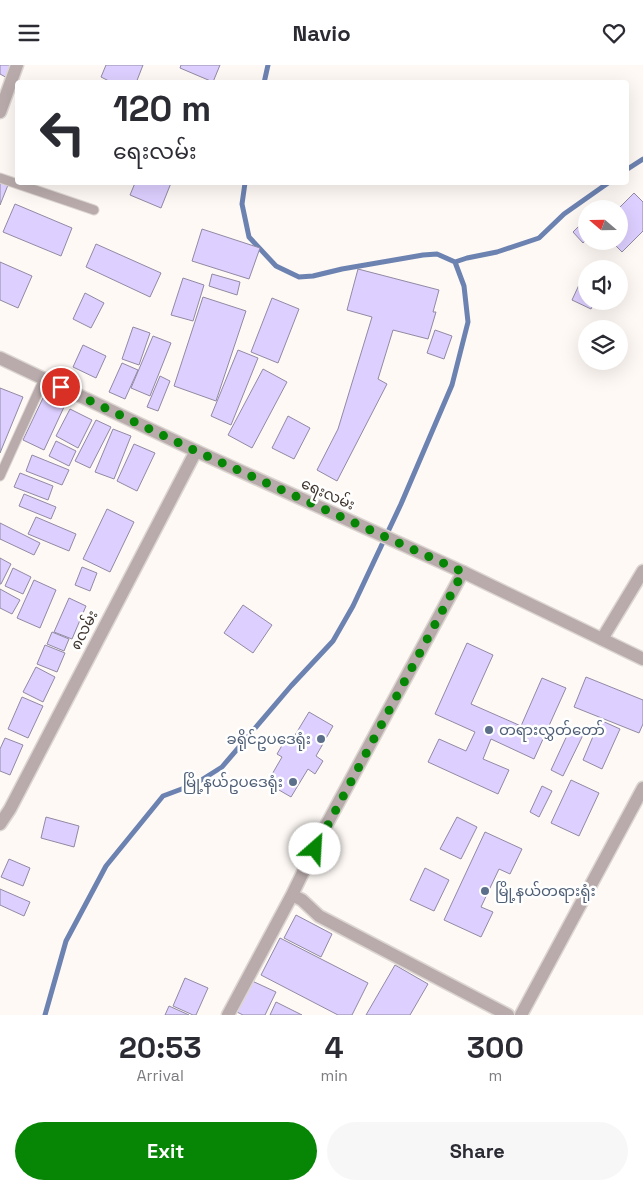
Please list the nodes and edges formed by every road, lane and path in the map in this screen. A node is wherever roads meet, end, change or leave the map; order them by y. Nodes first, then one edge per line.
1 (17, 65) edge
2 (0, 112) edge
3 (0, 178) edge
4 (15, 183) edge
5 (21, 185) edge
6 (94, 210) dead end
7 (0, 358) edge
8 (44, 379) junction
9 (196, 451) junction
10 (0, 476) edge
11 (643, 571) edge
12 (463, 572) junction
13 (602, 639) junction
14 (643, 659) edge
15 (643, 788) edge
16 (0, 824) edge
17 (292, 895) junction
18 (228, 1015) edge
19 (508, 1015) edge
20 (521, 1015) edge

1 - 2 street
3 - 4 lane
5 - 6 lane
7 - 8 street, ရေးလမ်း
8 - 9 street, ရေးလမ်း
8 - 10 lane
9 - 12 street, ရေးလမ်း
9 - 16 street, ၈လမ်း
11 - 13 street
12 - 13 street, ရေးလမ်း
12 - 17 street
13 - 14 street, ရေးလမ်း
15 - 20 street
17 - 18 street
17 - 19 street

